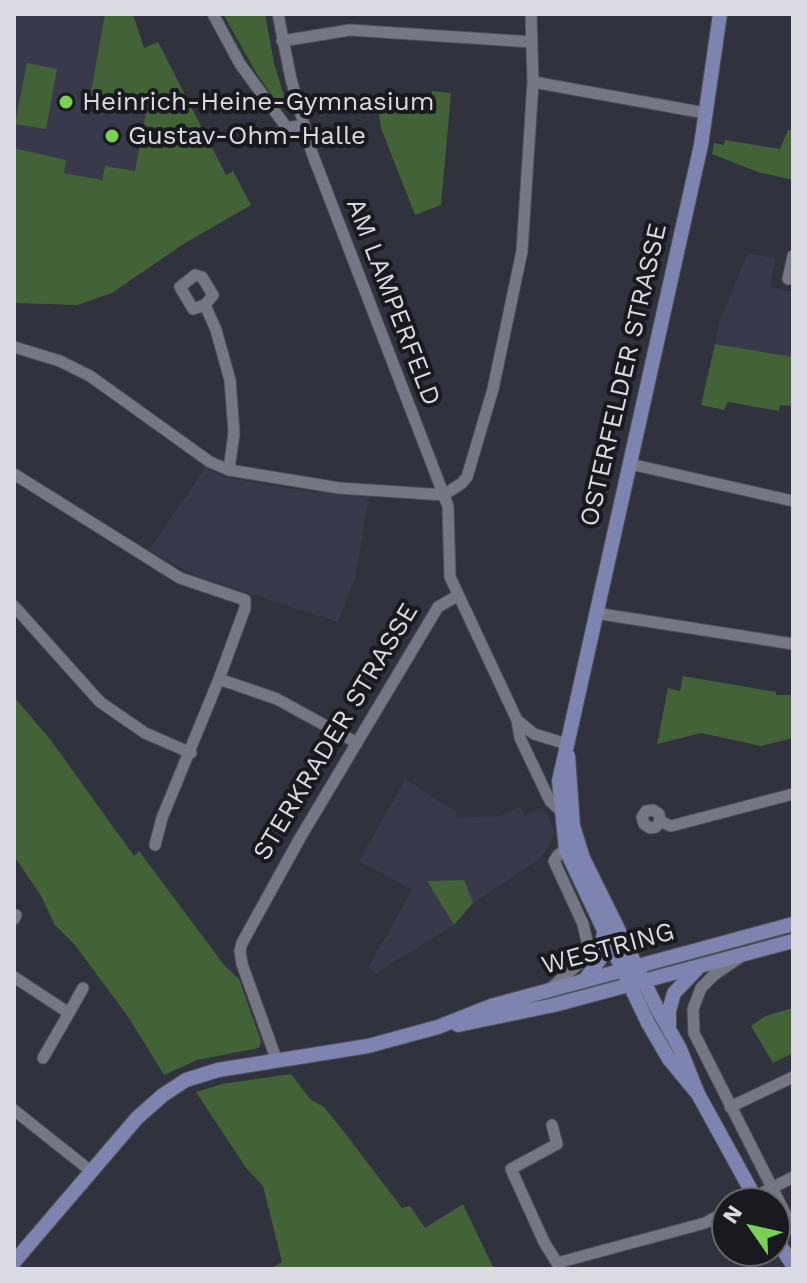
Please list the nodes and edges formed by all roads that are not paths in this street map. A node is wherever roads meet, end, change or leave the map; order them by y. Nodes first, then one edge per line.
1 (213, 14) edge
2 (278, 14) edge
3 (531, 14) edge
4 (720, 14) edge
5 (282, 41) junction
6 (532, 42) junction
7 (533, 82) junction
8 (705, 113) junction
9 (304, 125) junction
10 (793, 256) edge
11 (788, 279) dead end
12 (205, 305) dead end
13 (14, 347) edge
14 (630, 464) junction
15 (229, 470) junction
16 (18, 476) edge
17 (14, 492) edge
18 (444, 495) junction
19 (793, 501) edge
20 (457, 596) junction
21 (14, 606) edge
22 (595, 613) junction
23 (793, 644) edge
24 (219, 679) junction
25 (517, 720) junction
26 (357, 743) junction
27 (567, 744) junction
28 (191, 753) junction
29 (793, 794) edge
30 (561, 811) junction
31 (660, 821) dead end
32 (155, 845) dead end
33 (566, 850) junction
34 (793, 924) edge
35 (604, 927) junction
36 (793, 941) edge
37 (744, 955) junction
38 (701, 965) junction
39 (631, 968) junction
40 (14, 977) edge
41 (583, 981) junction
42 (637, 983) junction
43 (83, 988) dead end
44 (548, 991) junction
45 (69, 1013) junction
46 (438, 1027) junction
47 (669, 1031) junction
48 (680, 1049) junction
49 (704, 1055) junction
50 (43, 1058) dead end
51 (272, 1061) junction
52 (793, 1077) edge
53 (698, 1094) junction
54 (730, 1107) junction
55 (16, 1115) edge
56 (552, 1125) dead end
57 (92, 1172) junction
58 (793, 1177) edge
59 (745, 1187) edge
60 (770, 1187) edge
61 (773, 1187) edge
62 (711, 1220) edge
63 (14, 1262) edge

1 - 9 street
2 - 5 street, AM LAMPERFELD
3 - 6 street
4 - 8 main road, OSTERFELDER STRASSE
5 - 6 street
5 - 9 street, AM LAMPERFELD
6 - 7 street
7 - 8 street
7 - 18 street
8 - 14 main road, OSTERFELDER STRASSE
9 - 18 street, AM LAMPERFELD
10 - 11 street
12 - 15 street
13 - 15 street
14 - 19 street
14 - 22 main road, OSTERFELDER STRASSE
15 - 18 street
16 - 17 street
16 - 24 street
18 - 20 street, STERKRADER STRASSE
20 - 25 street
20 - 26 street, STERKRADER STRASSE
21 - 28 street
22 - 23 street
22 - 27 main road, OSTERFELDER STRASSE
24 - 26 street
24 - 28 street
25 - 27 street
25 - 30 street
26 - 51 street, STERKRADER STRASSE
27 - 30 main road, OSTERFELDER STRASSE
27 - 39 main road, OSTERFELDER STRASSE
28 - 32 street
29 - 31 street
30 - 33 main road, OSTERFELDER STRASSE
33 - 35 main road, OSTERFELDER STRASSE
33 - 44 street, OSTERFELDER STRASSE
34 - 39 main road, WESTRING
35 - 39 main road, OSTERFELDER STRASSE
35 - 41 main road
36 - 37 main road, WESTRING
37 - 38 main road, WESTRING
37 - 49 street
38 - 42 main road, WESTRING
38 - 47 main road
39 - 41 main road, WESTRING
39 - 42 main road, OSTERFELDER STRASSE
40 - 45 street
41 - 44 main road, WESTRING
42 - 46 main road, WESTRING
42 - 47 main road, OSTERFELDER STRASSE
42 - 53 main road, OSTERFELDER STRASSE
43 - 45 street
44 - 46 main road, WESTRING
45 - 50 street
46 - 51 main road, WESTRING
47 - 48 main road, OSTERFELDER STRASSE
48 - 49 street
48 - 53 main road, OSTERFELDER STRASSE
49 - 54 street
51 - 57 main road, WESTRING
52 - 54 street
53 - 59 main road, OSTERFELDER STRASSE
54 - 60 street
55 - 57 street
56 - 62 street
57 - 63 main road
58 - 61 street, OSTERFELDER STRASSE

